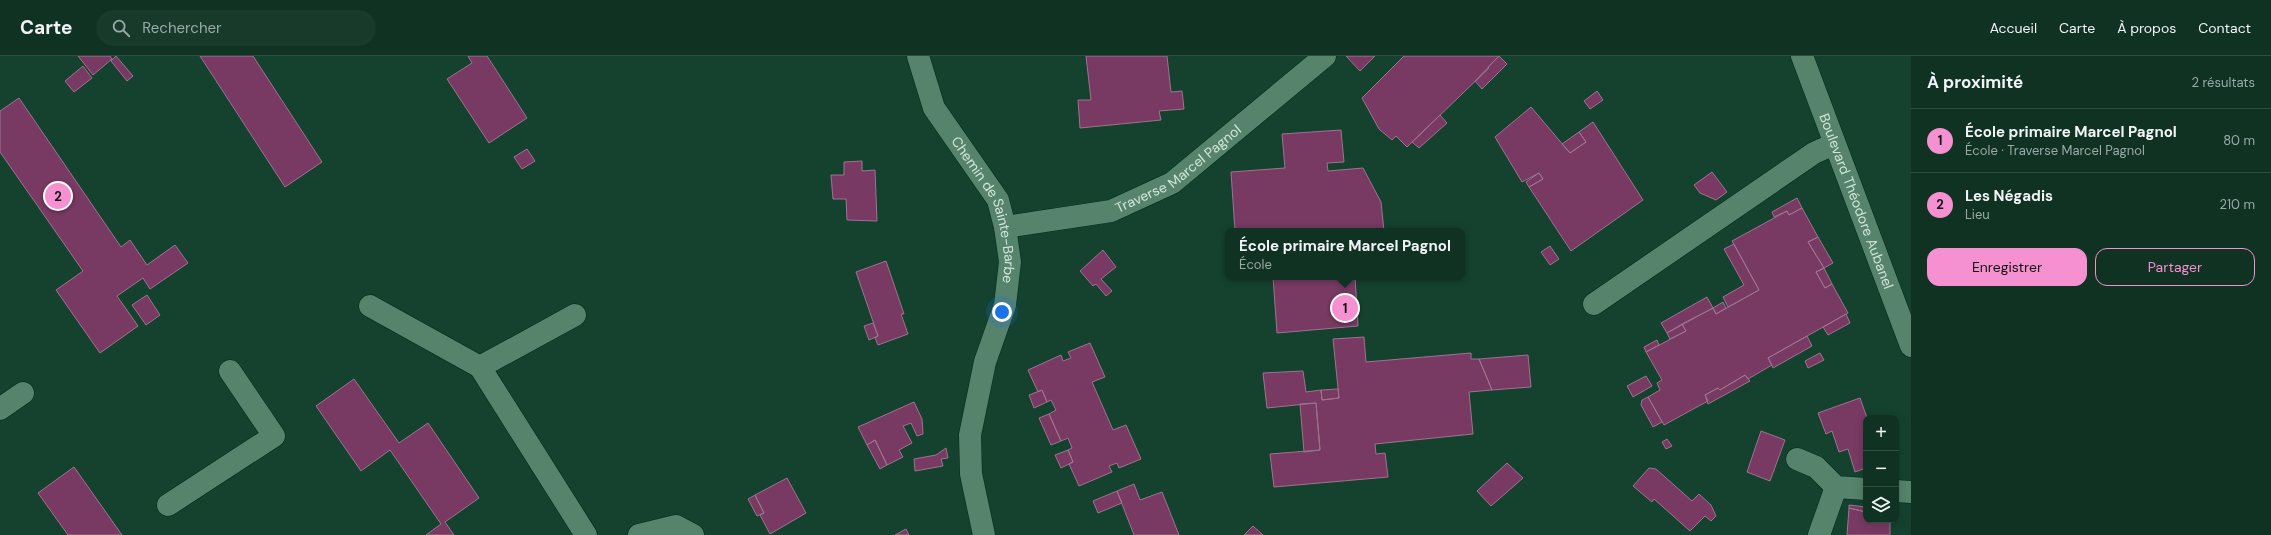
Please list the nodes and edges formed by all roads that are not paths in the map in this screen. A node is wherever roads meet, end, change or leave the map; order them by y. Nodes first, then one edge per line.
1 (918, 56) edge
2 (1325, 56) edge
3 (1802, 56) edge
4 (1834, 144) junction
5 (1005, 227) junction
6 (1594, 304) dead end
7 (370, 306) dead end
8 (576, 315) dead end
9 (1911, 346) edge
10 (480, 367) junction
11 (230, 371) dead end
12 (23, 393) dead end
13 (0, 409) edge
14 (1797, 459) dead end
15 (1836, 487) junction
16 (1863, 489) edge
17 (1899, 491) edge
18 (1911, 492) edge
19 (168, 505) dead end
20 (1821, 529) edge
21 (586, 535) edge
22 (639, 535) edge
23 (693, 535) edge
24 (984, 535) edge
25 (1805, 535) edge

1 - 5 street, Chemin de Sainte-Barbe
2 - 5 street, Traverse Marcel Pagnol
3 - 4 street, Boulevard Théodore Aubanel
4 - 6 street
4 - 9 street, Boulevard Théodore Aubanel
5 - 24 street, Chemin de Sainte-Barbe
7 - 10 street
8 - 10 street
10 - 21 street
11 - 19 street
12 - 13 street
14 - 15 street
15 - 16 street
15 - 20 street
17 - 18 street
20 - 25 street
22 - 23 street

